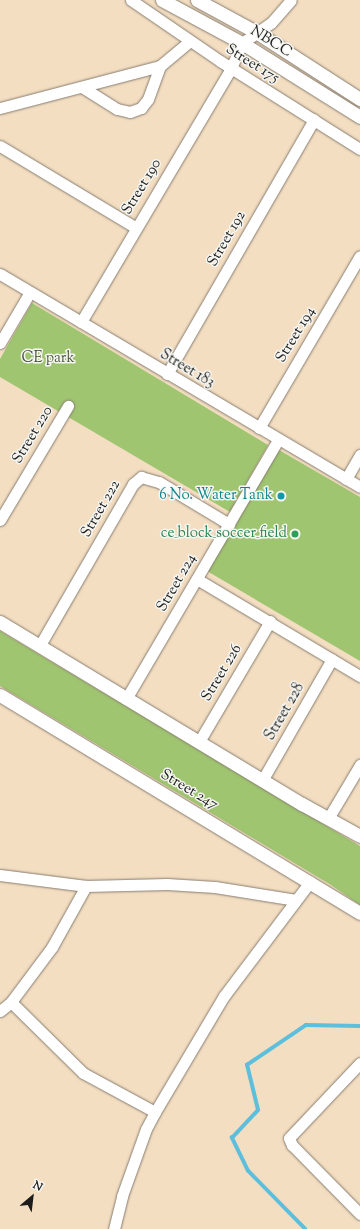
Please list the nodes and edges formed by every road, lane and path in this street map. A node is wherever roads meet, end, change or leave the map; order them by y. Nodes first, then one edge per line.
1 (131, 0) edge
2 (162, 0) edge
3 (197, 0) edge
4 (291, 0) edge
5 (256, 32) junction
6 (190, 41) junction
7 (242, 43) junction
8 (160, 66) junction
9 (231, 68) junction
10 (82, 87) junction
11 (360, 99) edge
12 (0, 108) edge
13 (360, 117) edge
14 (314, 119) junction
15 (0, 146) edge
16 (360, 149) edge
17 (135, 227) junction
18 (360, 256) edge
19 (0, 274) edge
20 (30, 292) junction
21 (81, 322) junction
22 (0, 343) edge
23 (167, 374) junction
24 (68, 406) dead end
25 (259, 428) junction
26 (278, 440) junction
27 (360, 455) edge
28 (346, 479) junction
29 (360, 487) edge
30 (0, 520) edge
31 (229, 524) junction
32 (196, 579) junction
33 (270, 621) junction
34 (0, 622) edge
35 (40, 645) junction
36 (332, 659) junction
37 (360, 676) edge
38 (0, 695) edge
39 (126, 699) junction
40 (200, 740) junction
41 (360, 765) edge
42 (263, 779) junction
43 (329, 817) junction
44 (360, 836) edge
45 (0, 875) edge
46 (310, 882) junction
47 (86, 886) junction
48 (296, 900) junction
49 (360, 913) edge
50 (10, 1002) junction
51 (0, 1012) edge
52 (360, 1063) edge
53 (155, 1112) junction
54 (360, 1214) edge
55 (114, 1229) edge

1 - 6 street, Street 175
2 - 7 street, NBCC
3 - 5 street
4 - 5 street
5 - 7 street
5 - 11 street
6 - 8 street
6 - 9 street, Street 175
7 - 9 street, Street 190
7 - 13 street, NBCC
8 - 10 street
8 - 10 street
9 - 14 street, Street 175
9 - 17 street, Street 190
10 - 12 street
14 - 16 street, Street 175
14 - 23 street, Street 192
15 - 17 street
17 - 21 street, Street 190
18 - 25 street, Street 194
19 - 20 street, Street 183
20 - 21 street, Street 183
20 - 22 street
21 - 23 street, Street 183
23 - 25 street, Street 183
24 - 30 street, Street 220
25 - 26 street, Street 183
26 - 28 street, Street 183
26 - 31 street, Street 224
27 - 28 street
28 - 29 street, Street 183
31 - 32 street, Street 224
31 - 35 street, Street 222
32 - 33 street
32 - 39 street, Street 224
33 - 36 street
33 - 40 street, Street 226
34 - 35 street
35 - 39 street
36 - 37 street
36 - 42 street, Street 228
38 - 46 street, Street 247
39 - 40 street
40 - 42 street
41 - 43 street
42 - 43 street
43 - 44 street
45 - 47 street
46 - 48 street
46 - 49 street, Street 247
47 - 48 street
47 - 50 street
48 - 53 street
50 - 51 street
50 - 53 street
52 - 54 street
53 - 55 street

